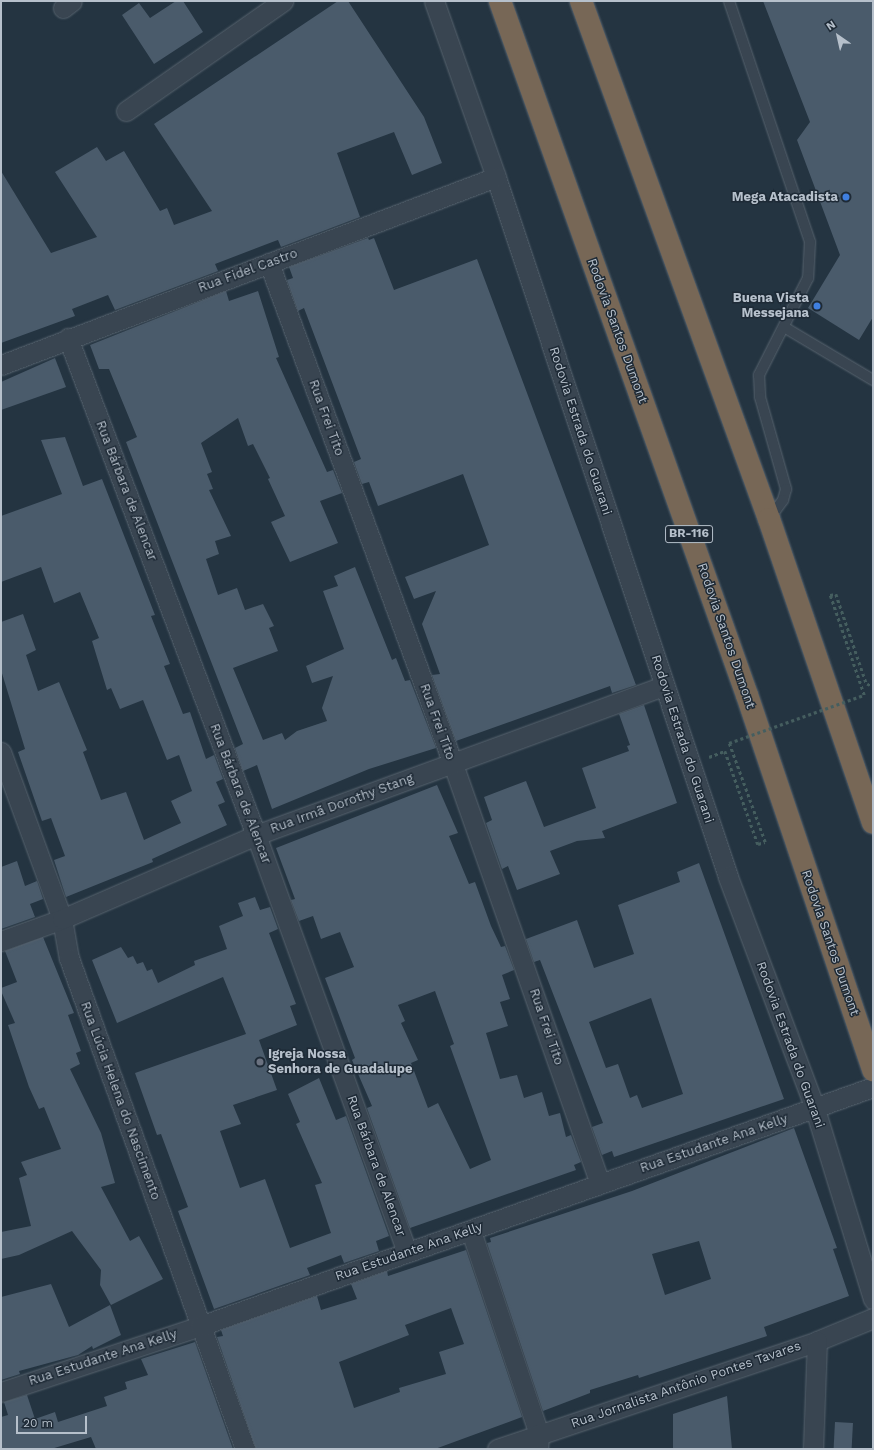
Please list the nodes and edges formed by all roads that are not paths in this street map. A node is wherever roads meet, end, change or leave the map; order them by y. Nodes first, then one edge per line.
1 (283, 1) edge
2 (434, 1) edge
3 (500, 1) edge
4 (581, 1) edge
5 (729, 1) edge
6 (126, 111) dead end
7 (496, 177) junction
8 (269, 263) junction
9 (784, 327) junction
10 (68, 338) junction
11 (1, 365) edge
12 (873, 380) edge
13 (769, 519) junction
14 (664, 686) junction
15 (1, 752) edge
16 (453, 764) junction
17 (868, 794) edge
18 (873, 823) edge
19 (256, 835) junction
20 (62, 919) junction
21 (1, 941) edge
22 (873, 1070) edge
23 (873, 1087) edge
24 (815, 1108) junction
25 (600, 1183) junction
26 (471, 1231) junction
27 (407, 1252) junction
28 (873, 1299) edge
29 (873, 1318) edge
30 (200, 1326) junction
31 (817, 1341) junction
32 (1, 1392) edge
33 (538, 1442) edge
34 (245, 1449) edge
35 (497, 1449) edge
36 (813, 1449) edge

1 - 6 street
2 - 7 street, Rodovia Estrada do Guarani
3 - 22 highway, Rodovia Santos Dumont / BR-116
4 - 13 highway
5 - 9 lane
7 - 8 street, Rua Fidel Castro
7 - 14 street, Rodovia Estrada do Guarani
8 - 10 street, Rua Fidel Castro
8 - 16 street, Rua Frei Tito
9 - 12 lane
9 - 13 lane
10 - 11 street, Rua Fidel Castro
10 - 19 street, Rua Bárbara de Alencar
13 - 17 highway
14 - 16 street, Rua Irmã Dorothy Stang
14 - 24 street, Rodovia Estrada do Guarani
15 - 20 street, Rua Lúcia Helena do Nascimento
16 - 19 street, Rua Irmã Dorothy Stang
16 - 25 street, Rua Frei Tito
17 - 18 highway
19 - 20 street, Rua Irmã Dorothy Stang
19 - 27 street, Rua Bárbara de Alencar
20 - 21 street, Rua Irmã Dorothy Stang
20 - 30 street, Rua Lúcia Helena do Nascimento
23 - 24 street, Rua Estudante Ana Kelly
24 - 25 street, Rua Estudante Ana Kelly
24 - 28 street, Rodovia Estrada do Guarani
25 - 26 street, Rua Estudante Ana Kelly
26 - 27 street, Rua Estudante Ana Kelly
26 - 33 street
27 - 30 street, Rua Estudante Ana Kelly
29 - 31 street, Rua Jornalista Antônio Pontes Tavares
30 - 32 street, Rua Estudante Ana Kelly
30 - 34 street, Rua Lúcia Helena do Nascimento
31 - 33 street, Rua Jornalista Antônio Pontes Tavares
31 - 36 street
33 - 35 street, Rua Jornalista Antônio Pontes Tavares

